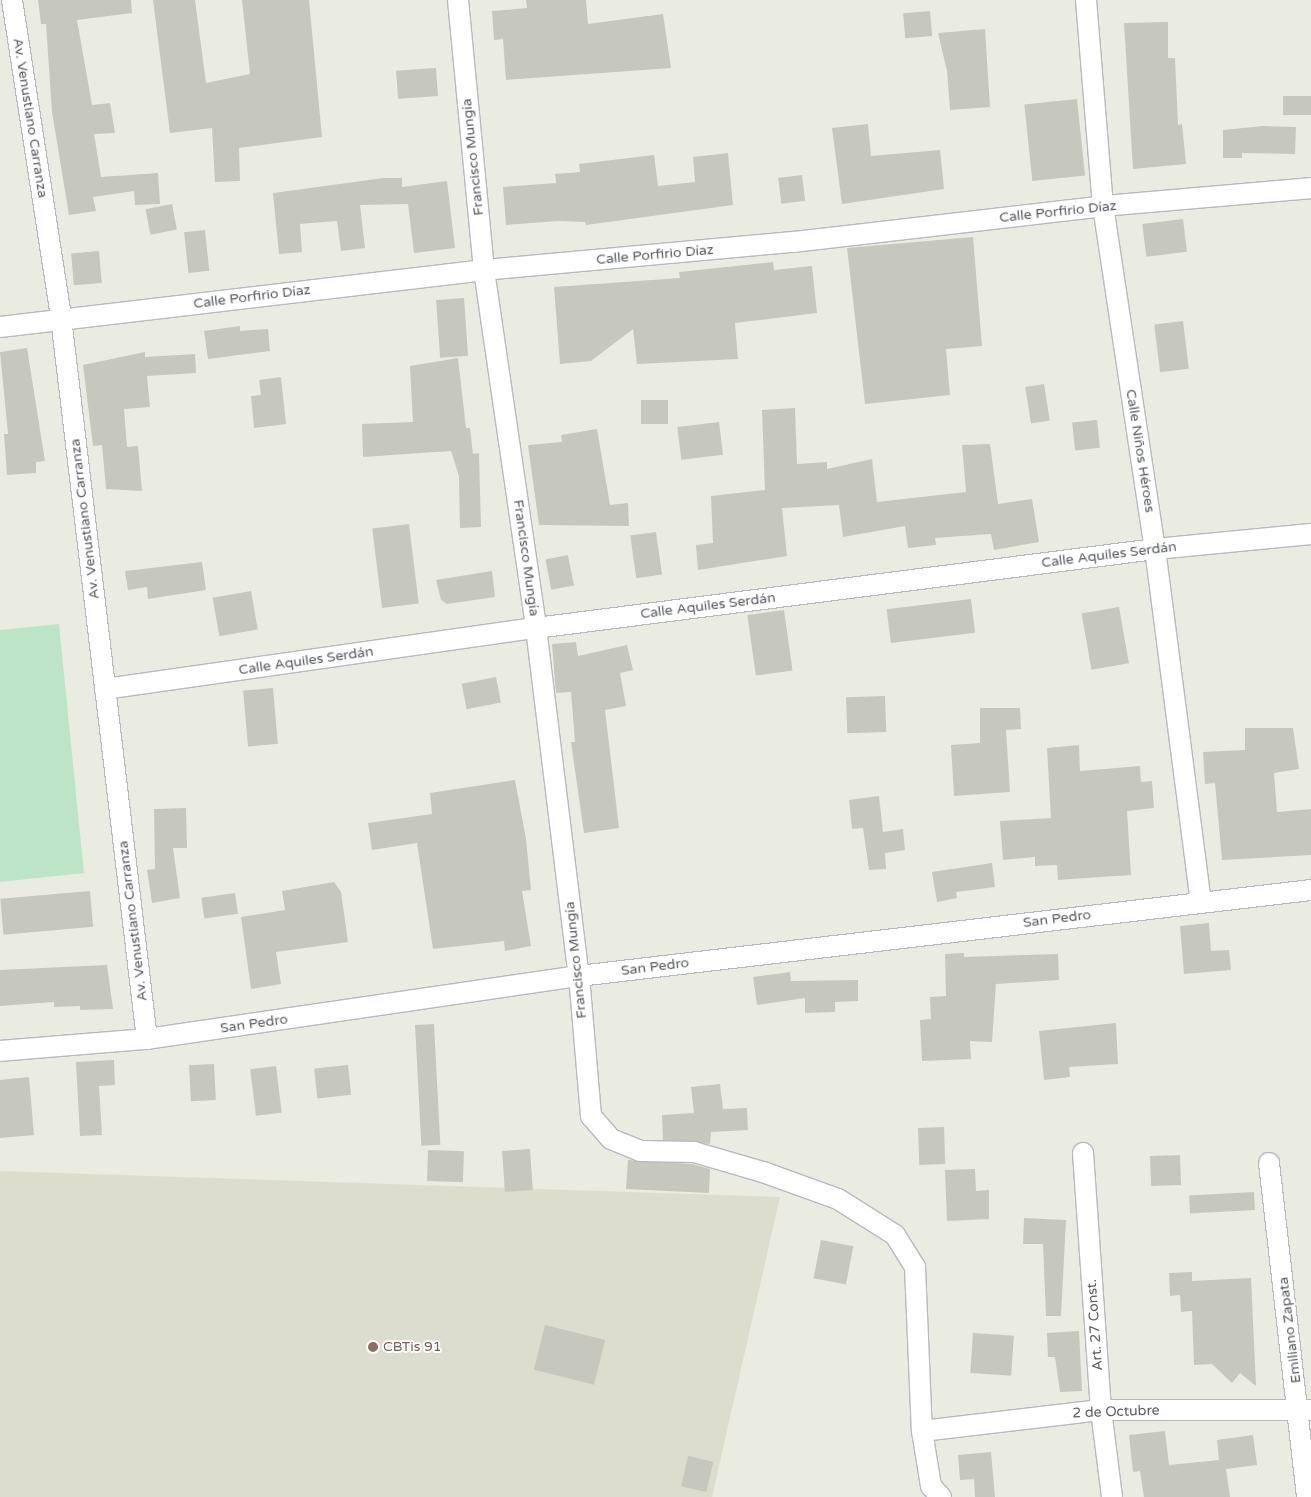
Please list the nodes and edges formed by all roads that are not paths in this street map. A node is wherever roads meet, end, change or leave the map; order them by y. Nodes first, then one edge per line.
1 (12, 0) edge
2 (458, 0) edge
3 (1086, 0) edge
4 (1311, 188) edge
5 (1103, 206) junction
6 (484, 270) junction
7 (61, 318) junction
8 (0, 327) edge
9 (1311, 534) edge
10 (1155, 549) junction
11 (536, 628) junction
12 (105, 689) junction
13 (1311, 890) edge
14 (1201, 901) junction
15 (579, 976) junction
16 (147, 1039) junction
17 (0, 1051) edge
18 (1083, 1153) dead end
19 (1269, 1163) dead end
20 (1102, 1410) junction
21 (1305, 1410) edge
22 (922, 1431) junction
23 (941, 1497) edge
24 (1112, 1497) edge
25 (1307, 1497) edge

1 - 7 street, Av. Venustiano Carranza
2 - 6 street, Francisco Mungía
3 - 5 street, Calle Niños Héroes
4 - 5 street, Calle Porfirio Díaz
5 - 6 street, Calle Porfirio Díaz
5 - 10 street, Calle Niños Héroes
6 - 7 street, Calle Porfirio Díaz
6 - 11 street, Francisco Mungía
7 - 8 street, Calle Porfirio Díaz
7 - 12 street, Av. Venustiano Carranza
9 - 10 street, Calle Aquiles Serdán
10 - 11 street, Calle Aquiles Serdán
10 - 14 street, Calle Niños Héroes
11 - 12 street, Calle Aquiles Serdán
11 - 15 street, Francisco Mungía
12 - 16 street, Av. Venustiano Carranza
13 - 14 street, San Pedro
14 - 15 street, San Pedro
15 - 16 street, San Pedro
15 - 22 street, Francisco Mungía
16 - 17 street, San Pedro
18 - 20 street, Art. 27 Const.
19 - 21 street, Emiliano Zapata
20 - 21 street, 2 de Octubre
20 - 22 street, 2 de Octubre
20 - 24 street, Art. 27 Const.
21 - 25 street, Emiliano Zapata
22 - 23 street

